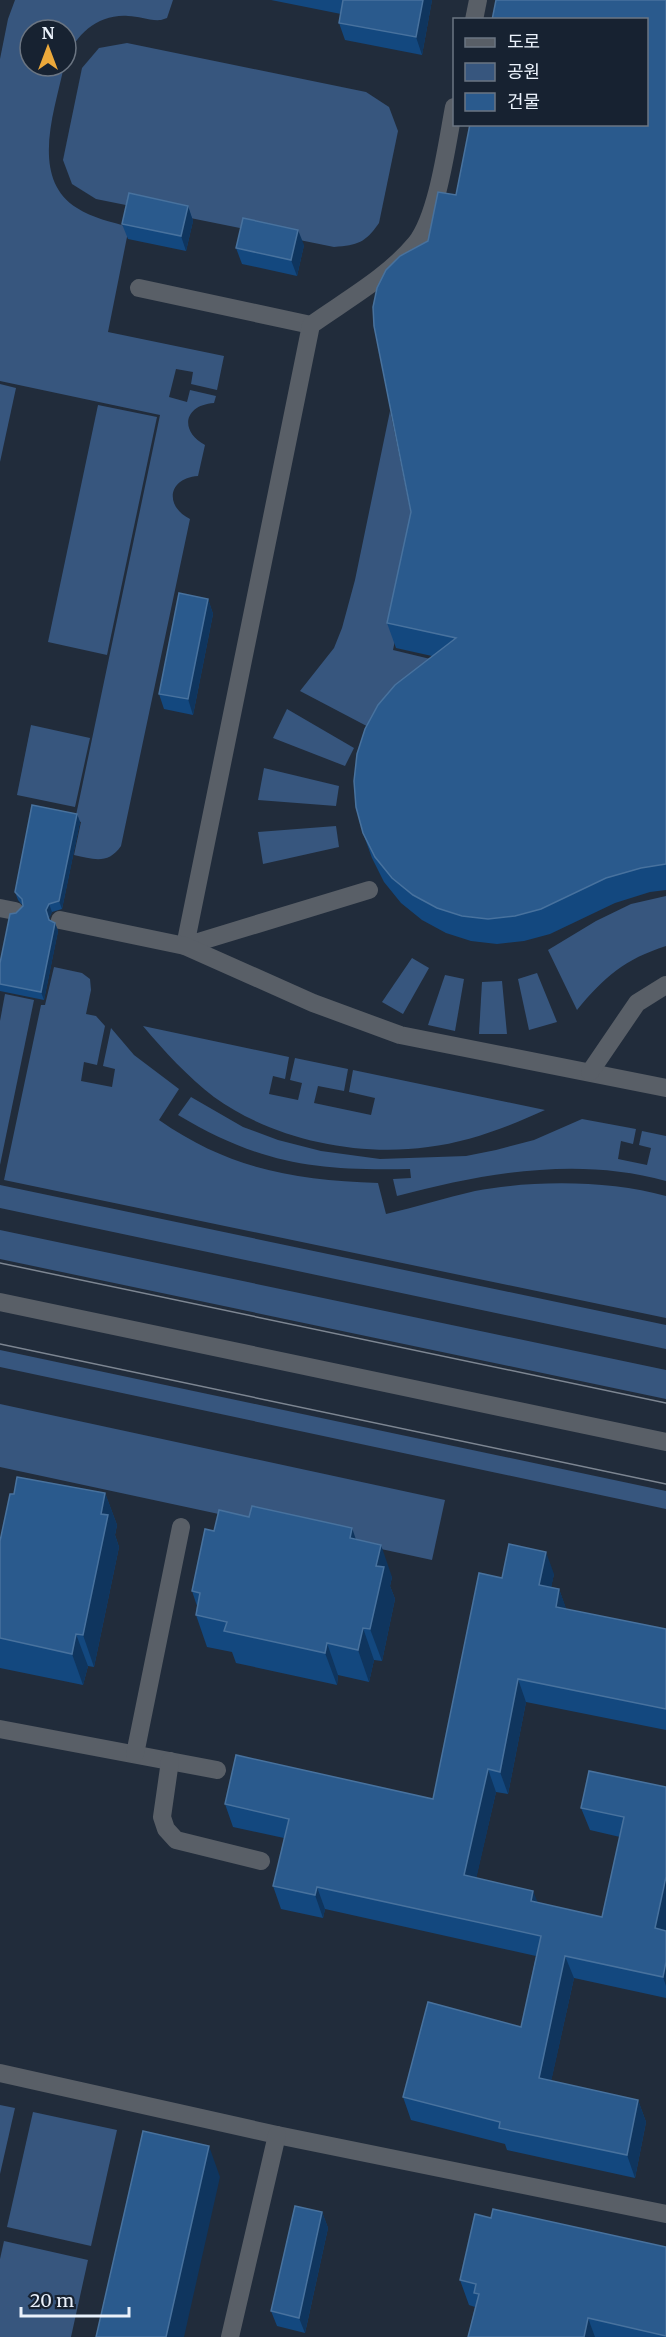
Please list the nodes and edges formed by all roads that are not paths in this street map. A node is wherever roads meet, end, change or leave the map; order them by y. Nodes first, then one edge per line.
1 (478, 0) edge
2 (474, 18) edge
3 (453, 112) edge
4 (139, 288) dead end
5 (311, 325) junction
6 (369, 890) dead end
7 (60, 920) dead end
8 (185, 946) junction
9 (666, 985) edge
10 (590, 1072) junction
11 (666, 1088) edge
12 (0, 1302) edge
13 (666, 1442) edge
14 (181, 1527) dead end
15 (0, 1729) edge
16 (135, 1754) junction
17 (170, 1761) junction
18 (217, 1770) dead end
19 (261, 1861) dead end
20 (0, 2073) edge
21 (277, 2135) junction
22 (666, 2214) edge
23 (230, 2337) edge

1 - 2 street
3 - 5 street
4 - 5 street
5 - 8 street
6 - 8 street
7 - 8 street
8 - 10 street
9 - 10 street
10 - 11 street
12 - 13 street
14 - 16 street
15 - 16 street
16 - 17 street
17 - 18 street
17 - 19 street
20 - 21 street
21 - 22 street
21 - 23 street

